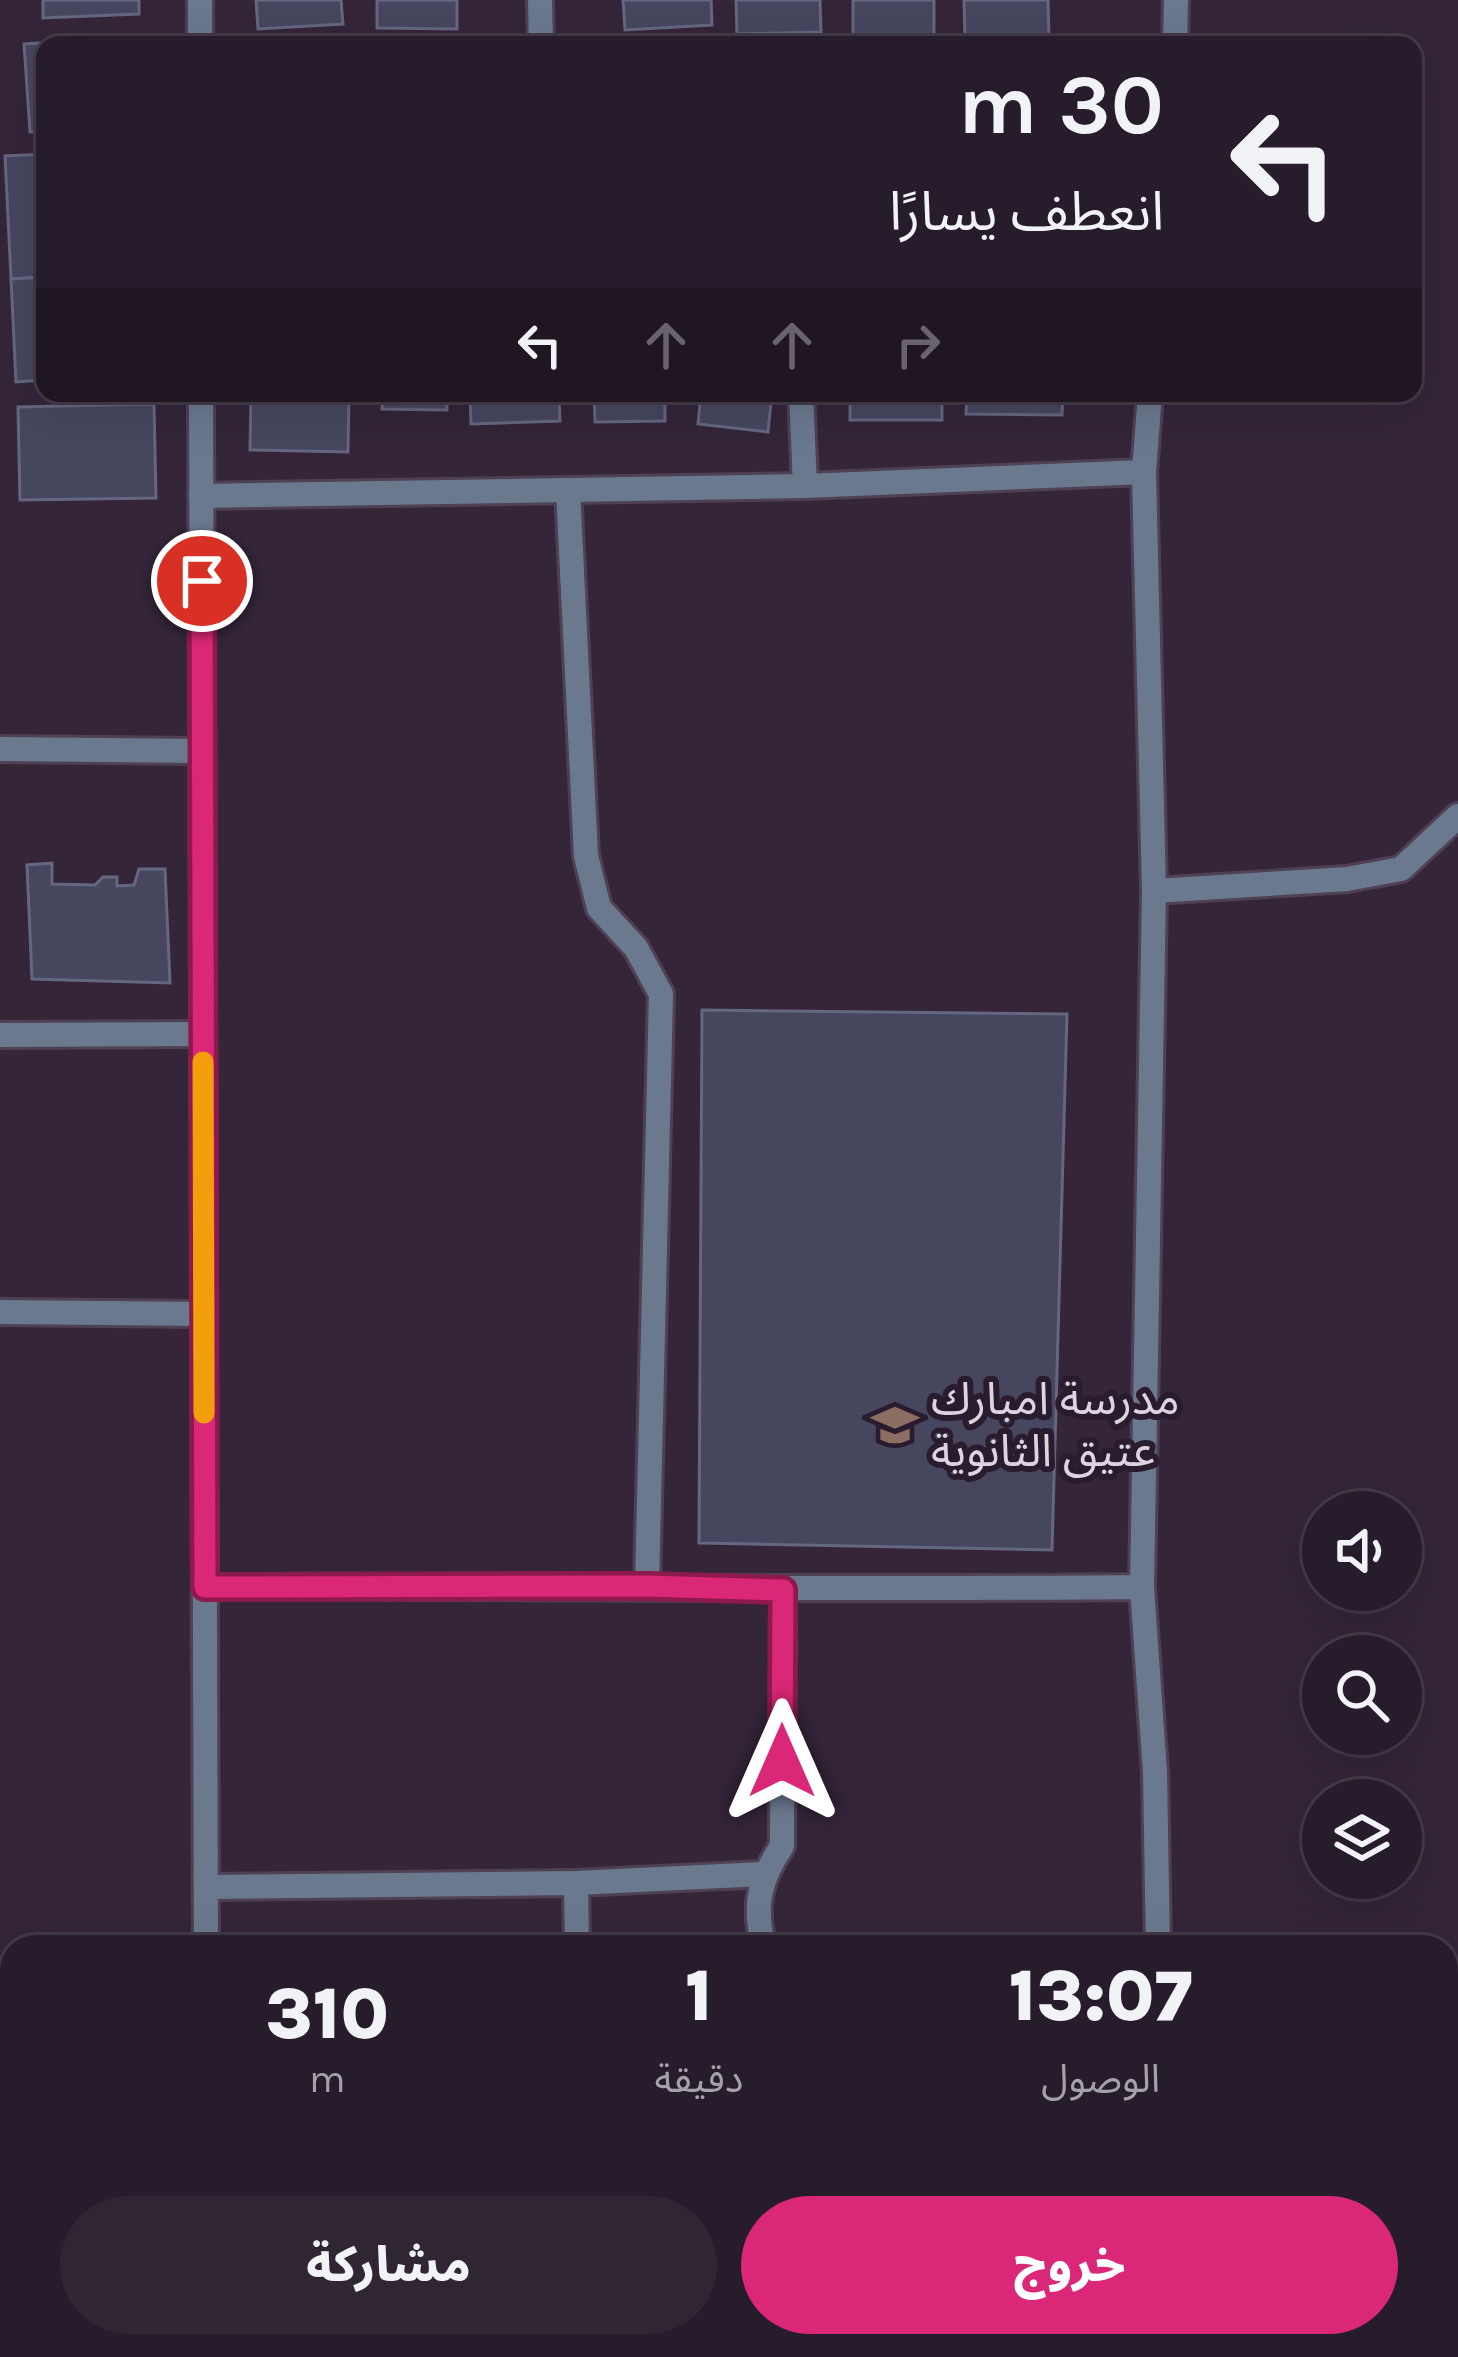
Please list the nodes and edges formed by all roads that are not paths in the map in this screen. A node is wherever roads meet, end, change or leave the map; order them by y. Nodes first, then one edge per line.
1 (200, 0) edge
2 (539, 0) edge
3 (1176, 0) edge
4 (200, 36) edge
5 (541, 36) edge
6 (1175, 36) edge
7 (201, 402) edge
8 (801, 402) edge
9 (1149, 402) edge
10 (1144, 472) junction
11 (805, 486) junction
12 (568, 490) junction
13 (202, 496) junction
14 (0, 749) edge
15 (202, 751) junction
16 (1458, 816) edge
17 (1154, 891) junction
18 (203, 1034) junction
19 (0, 1035) edge
20 (0, 1312) edge
21 (204, 1314) junction
22 (647, 1586) junction
23 (205, 1587) junction
24 (1142, 1587) junction
25 (783, 1590) junction
26 (763, 1874) junction
27 (576, 1883) junction
28 (206, 1887) junction
29 (206, 1935) edge
30 (578, 1935) edge
31 (761, 1935) edge
32 (1158, 1935) edge

1 - 4 street
2 - 5 street
3 - 6 street
7 - 13 street
8 - 11 street
9 - 10 street
10 - 11 street
10 - 17 street
11 - 12 street
12 - 13 street
12 - 22 street
13 - 15 street
14 - 15 street
15 - 18 street
16 - 17 street
17 - 24 street
18 - 19 street
18 - 21 street
20 - 21 street
21 - 23 street
22 - 23 street
22 - 25 street
23 - 28 street
24 - 25 street
24 - 32 street
25 - 26 street
26 - 27 street
26 - 31 street
27 - 28 street
27 - 30 street
28 - 29 street

